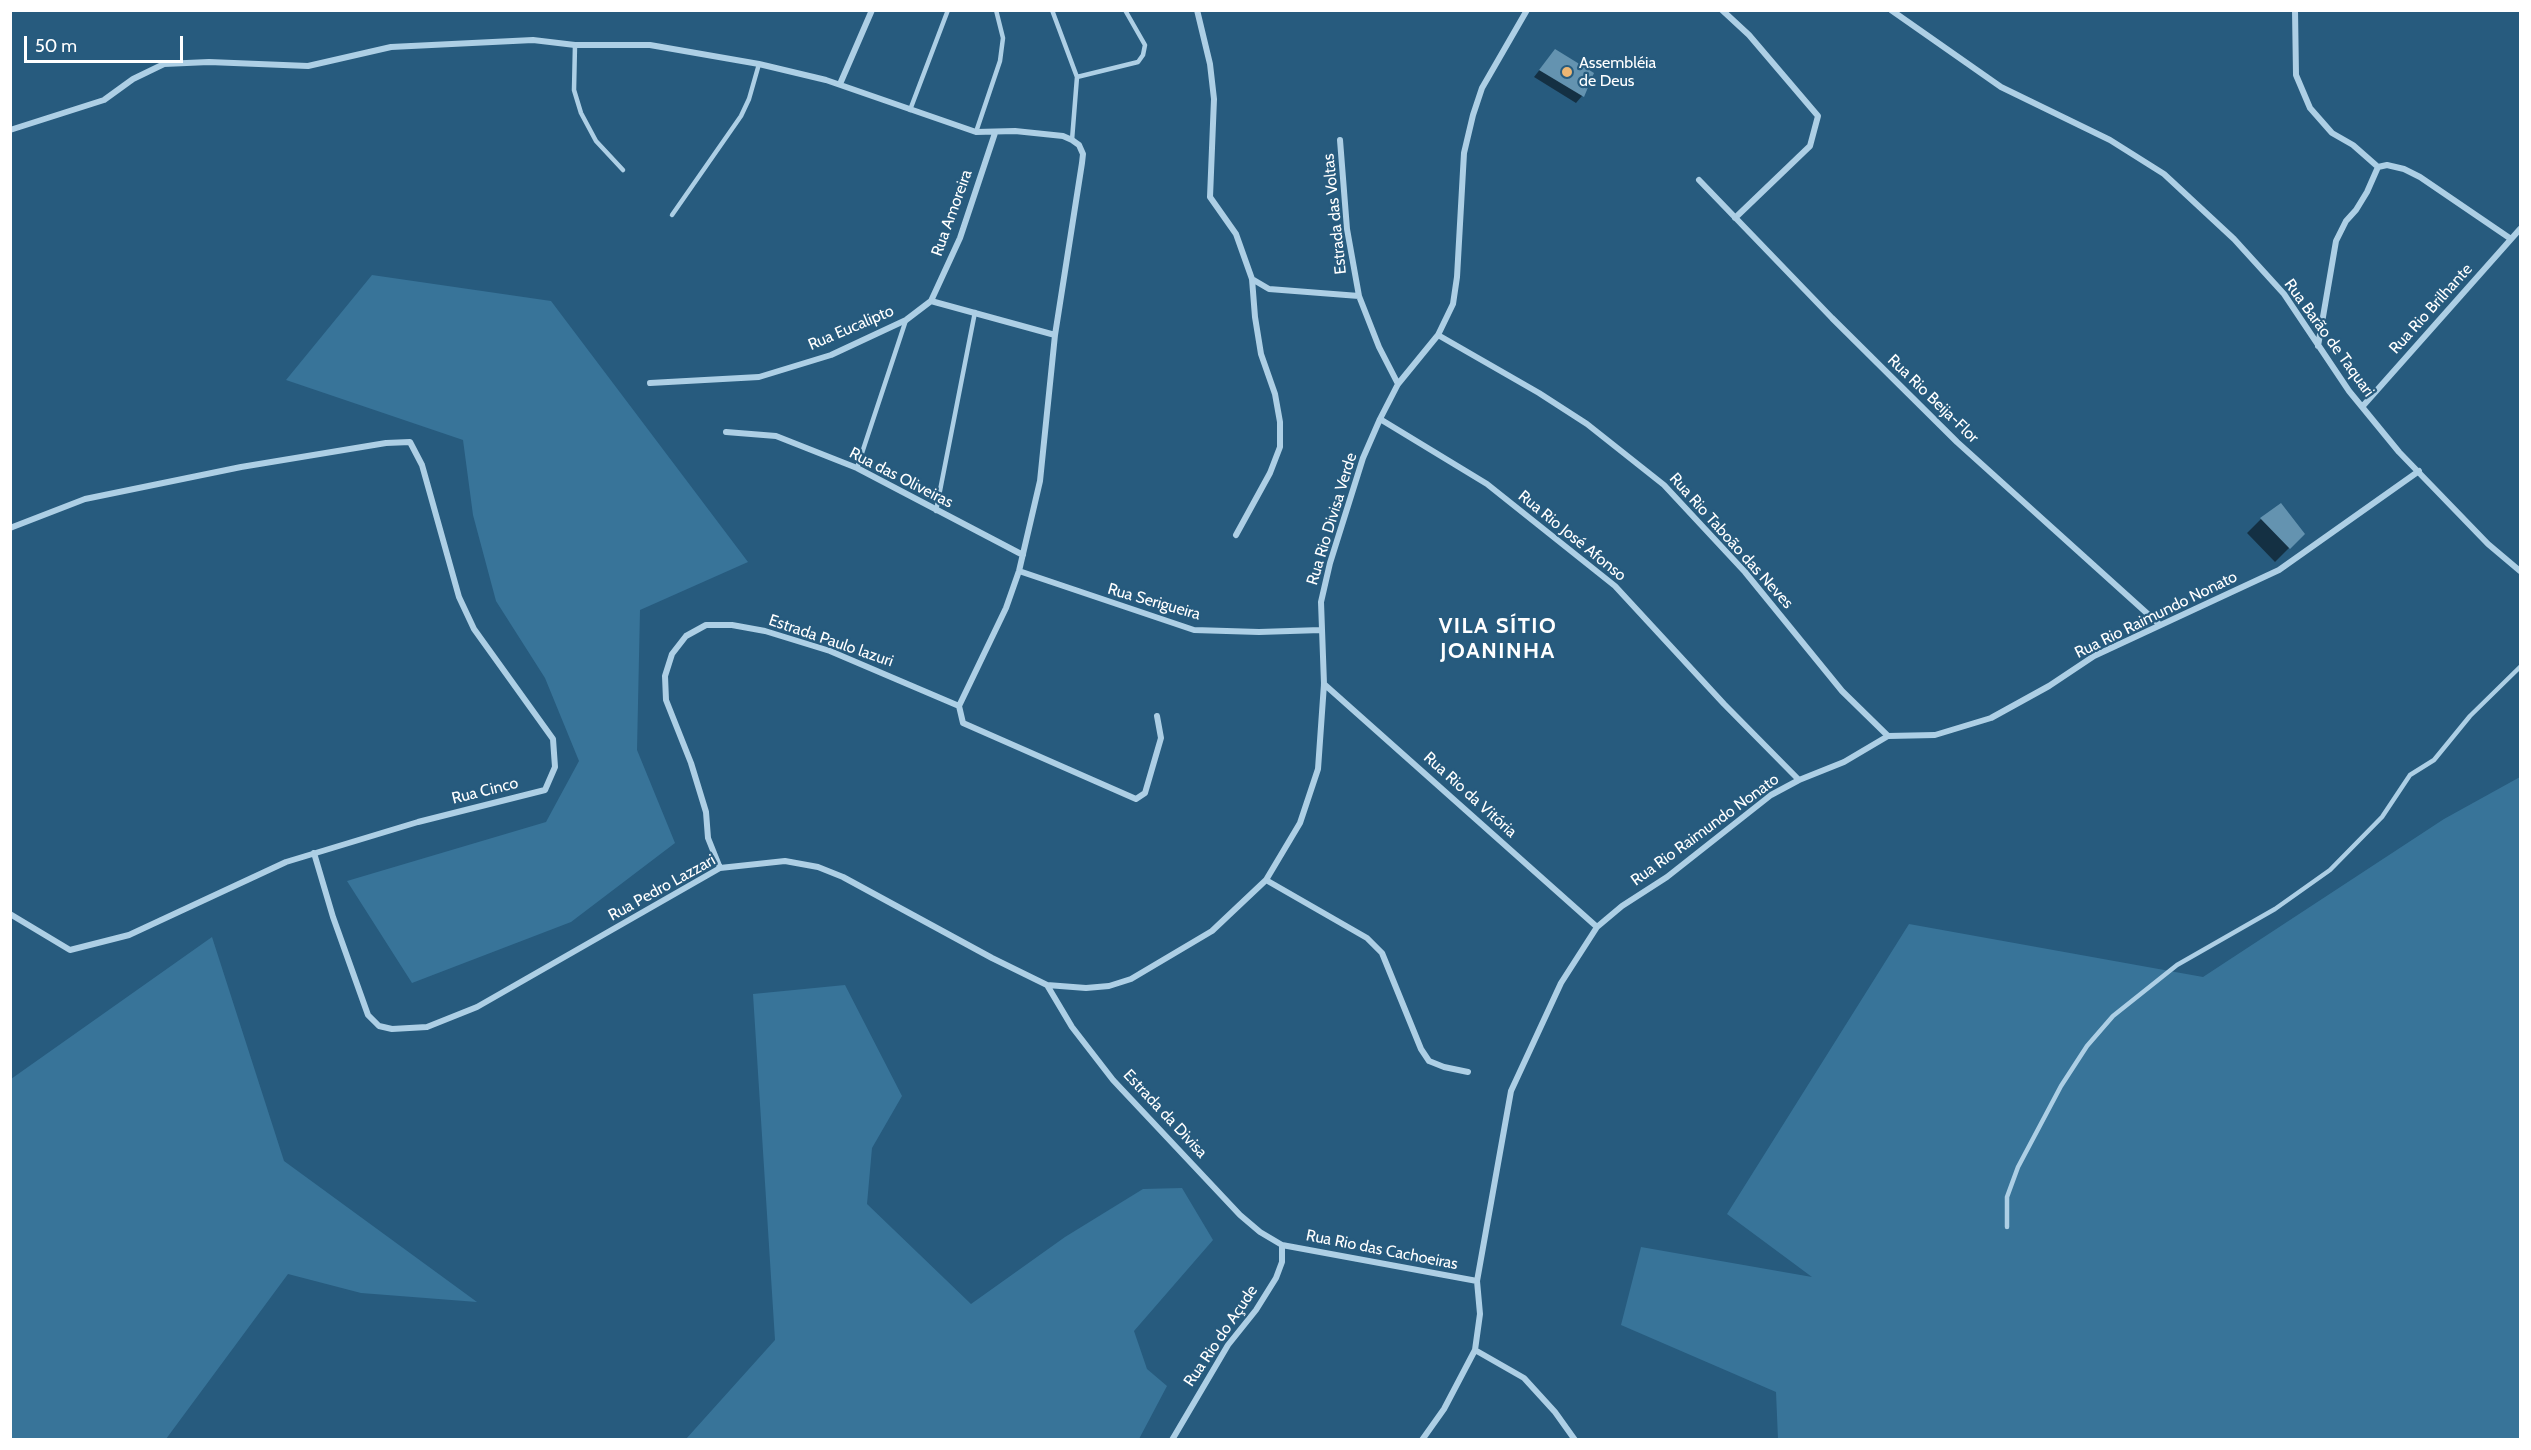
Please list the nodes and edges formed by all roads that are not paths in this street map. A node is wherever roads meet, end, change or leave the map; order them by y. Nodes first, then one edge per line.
1 (872, 10) edge
2 (948, 10) edge
3 (996, 10) edge
4 (1052, 10) edge
5 (1125, 10) edge
6 (1197, 10) edge
7 (1527, 10) edge
8 (1722, 10) edge
9 (1891, 10) edge
10 (2295, 10) edge
11 (575, 45) junction
12 (759, 64) junction
13 (1077, 77) junction
14 (840, 84) junction
15 (910, 110) junction
16 (10, 130) edge
17 (976, 132) junction
18 (995, 134) junction
19 (1072, 140) junction
20 (1340, 140) dead end
21 (2378, 167) junction
22 (623, 170) dead end
23 (1699, 180) dead end
24 (672, 215) dead end
25 (1735, 218) junction
26 (2520, 229) edge
27 (2511, 239) junction
28 (1252, 279) junction
29 (1359, 296) junction
30 (931, 301) junction
31 (975, 312) junction
32 (906, 320) junction
33 (1055, 335) junction
34 (1438, 335) junction
35 (2318, 346) junction
36 (650, 383) dead end
37 (1398, 384) junction
38 (2362, 407) junction
39 (1380, 419) junction
40 (726, 432) dead end
41 (857, 468) junction
42 (2419, 471) junction
43 (936, 511) junction
44 (10, 528) edge
45 (1236, 536) dead end
46 (1023, 555) junction
47 (2519, 570) edge
48 (1019, 571) junction
49 (2160, 625) junction
50 (1321, 630) junction
51 (2520, 667) edge
52 (1324, 684) junction
53 (959, 706) junction
54 (1157, 716) dead end
55 (1888, 736) junction
56 (1799, 780) junction
57 (314, 853) junction
58 (720, 868) junction
59 (1266, 880) junction
60 (10, 914) edge
61 (1597, 927) junction
62 (1047, 985) junction
63 (1468, 1072) dead end
64 (2007, 1227) dead end
65 (1282, 1245) junction
66 (1477, 1281) junction
67 (1475, 1350) junction
68 (1172, 1440) edge
69 (1422, 1440) edge
70 (1575, 1440) edge

1 - 14 street
2 - 15 lane
3 - 17 lane
4 - 13 lane
5 - 13 lane
6 - 28 street
7 - 34 street, Rua Rio Divisa Verde
8 - 25 street
9 - 35 street, Rua Barão de Taquari
10 - 21 street
11 - 12 street
11 - 16 street
11 - 22 lane
12 - 14 street
12 - 24 lane
13 - 19 lane
14 - 15 street
15 - 17 street
17 - 18 street
18 - 19 street
18 - 30 street, Rua Amoreira
19 - 33 street
20 - 29 street, Estrada das Voltas
21 - 27 street
21 - 35 street
23 - 25 street, Rua Rio Beija-Flor
25 - 49 street, Rua Rio Beija-Flor
26 - 27 street, Rua Rio Brilhante
27 - 38 street, Rua Rio Brilhante
28 - 29 street
28 - 45 street
29 - 37 street, Estrada das Voltas
30 - 31 street
30 - 32 street, Rua Eucalipto
31 - 33 street
31 - 43 lane
32 - 36 street, Rua Eucalipto
32 - 41 lane
33 - 46 street
34 - 37 street, Rua Rio Divisa Verde
34 - 55 street, Rua Rio Taboão das Neves
35 - 38 street, Rua Barão de Taquari
37 - 39 street, Rua Rio Divisa Verde
38 - 42 street, Rua Barão de Taquari
39 - 50 street, Rua Rio Divisa Verde
39 - 56 street, Rua Rio José Afonso
40 - 41 street, Rua das Oliveiras
41 - 43 street, Rua das Oliveiras
42 - 47 street, Rua Barão de Taquari
42 - 49 street, Rua Rio Raimundo Nonato
43 - 46 street, Rua das Oliveiras
44 - 57 street, Rua Cinco
46 - 48 street
48 - 50 street, Rua Serigueira
48 - 53 street
49 - 55 street, Rua Rio Raimundo Nonato
50 - 52 street, Rua Rio Divisa Verde
51 - 64 lane
52 - 59 street, Rua Rio Divisa Verde
52 - 61 street, Rua Rio da Vitória
53 - 54 street
53 - 58 street, Estrada Paulo lazuri
55 - 56 street, Rua Rio Raimundo Nonato
56 - 61 street, Rua Rio Raimundo Nonato
57 - 58 street, Rua Pedro Lazzari
57 - 60 street, Rua Cinco
58 - 62 street, Rua Pedro Lazzari
59 - 62 street, Rua Rio Divisa Verde
59 - 63 street
61 - 66 street, Rua Rio Raimundo Nonato
62 - 65 street, Estrada da Divisa
65 - 66 street, Rua Rio das Cachoeiras
65 - 68 street, Rua Rio do Açude
66 - 67 street, Rua Rio Raimundo Nonato
67 - 69 street, Rua Rio Raimundo Nonato
67 - 70 street

